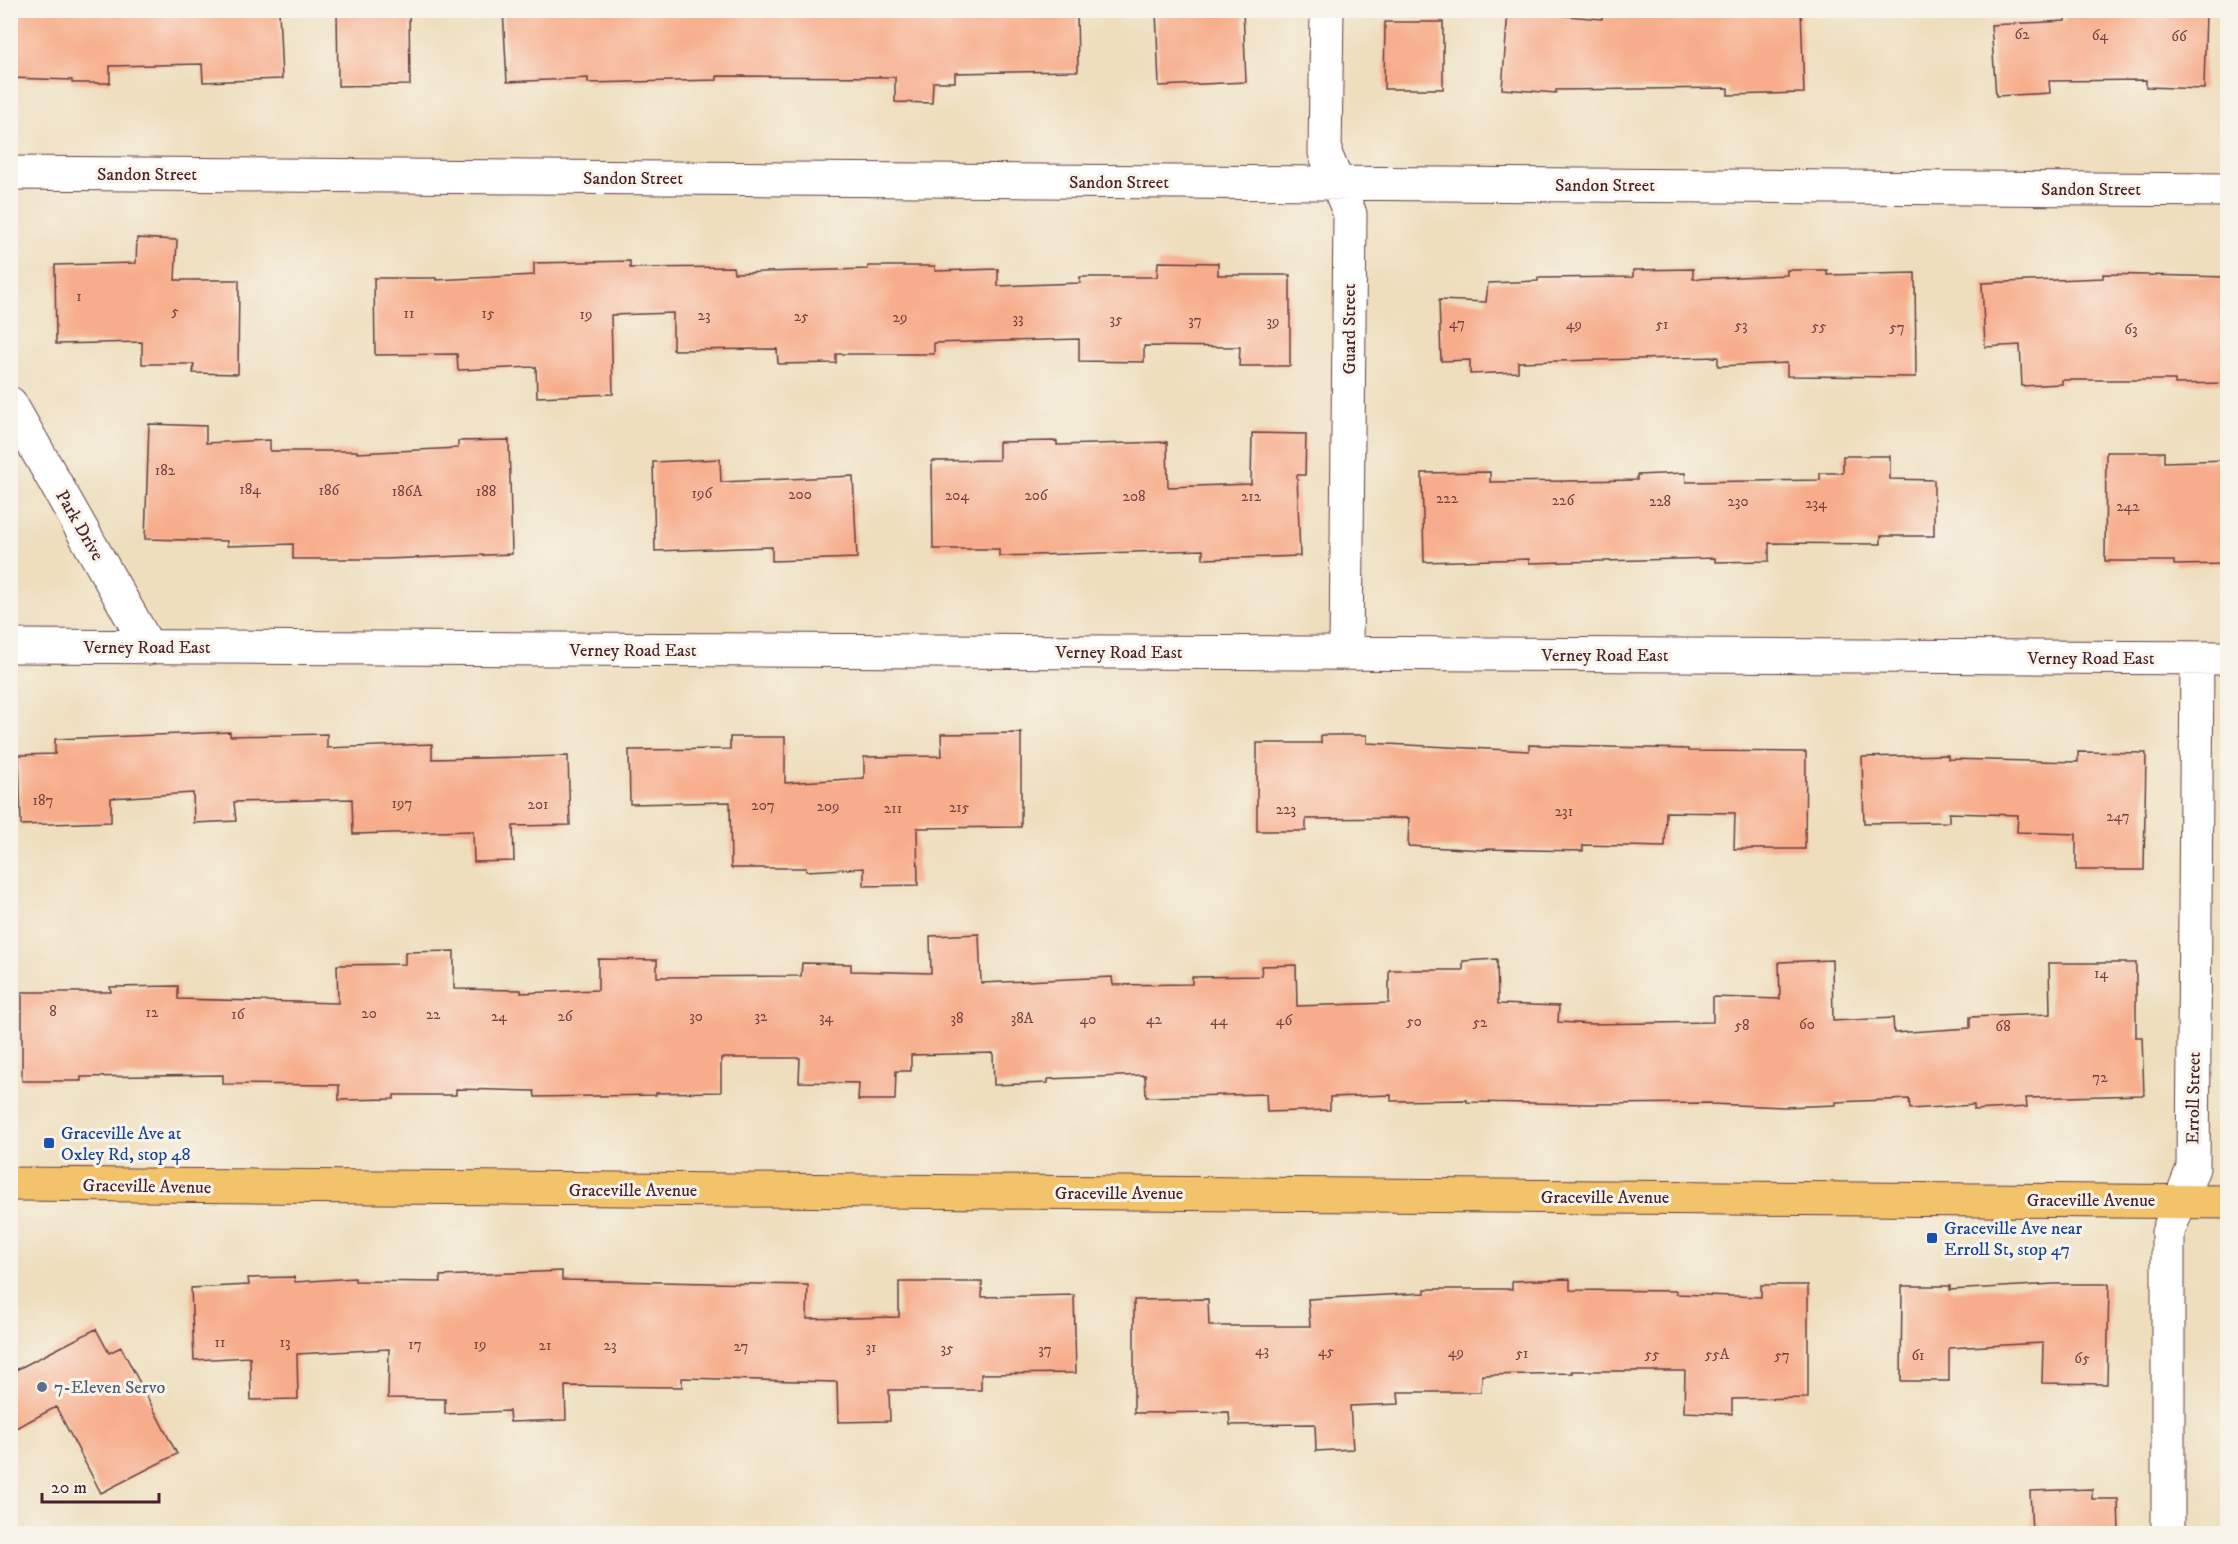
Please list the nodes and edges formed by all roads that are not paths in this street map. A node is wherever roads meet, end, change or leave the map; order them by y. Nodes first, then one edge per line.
1 (1327, 10) edge
2 (10, 173) edge
3 (1337, 183) junction
4 (2228, 190) edge
5 (10, 403) edge
6 (10, 646) edge
7 (149, 648) junction
8 (1346, 653) junction
9 (2212, 658) edge
10 (10, 1185) edge
11 (2180, 1201) junction
12 (2228, 1202) edge
13 (2168, 1533) edge

1 - 3 street, Guard Street
2 - 3 street, Sandon Street
3 - 4 street, Sandon Street
3 - 8 street, Guard Street
5 - 7 street, Park Drive
6 - 7 street, Verney Road East
7 - 8 street, Verney Road East
8 - 9 street, Verney Road East
9 - 11 street, Erroll Street
10 - 11 main road, Graceville Avenue
11 - 12 main road, Graceville Avenue
11 - 13 street, Erroll Street

